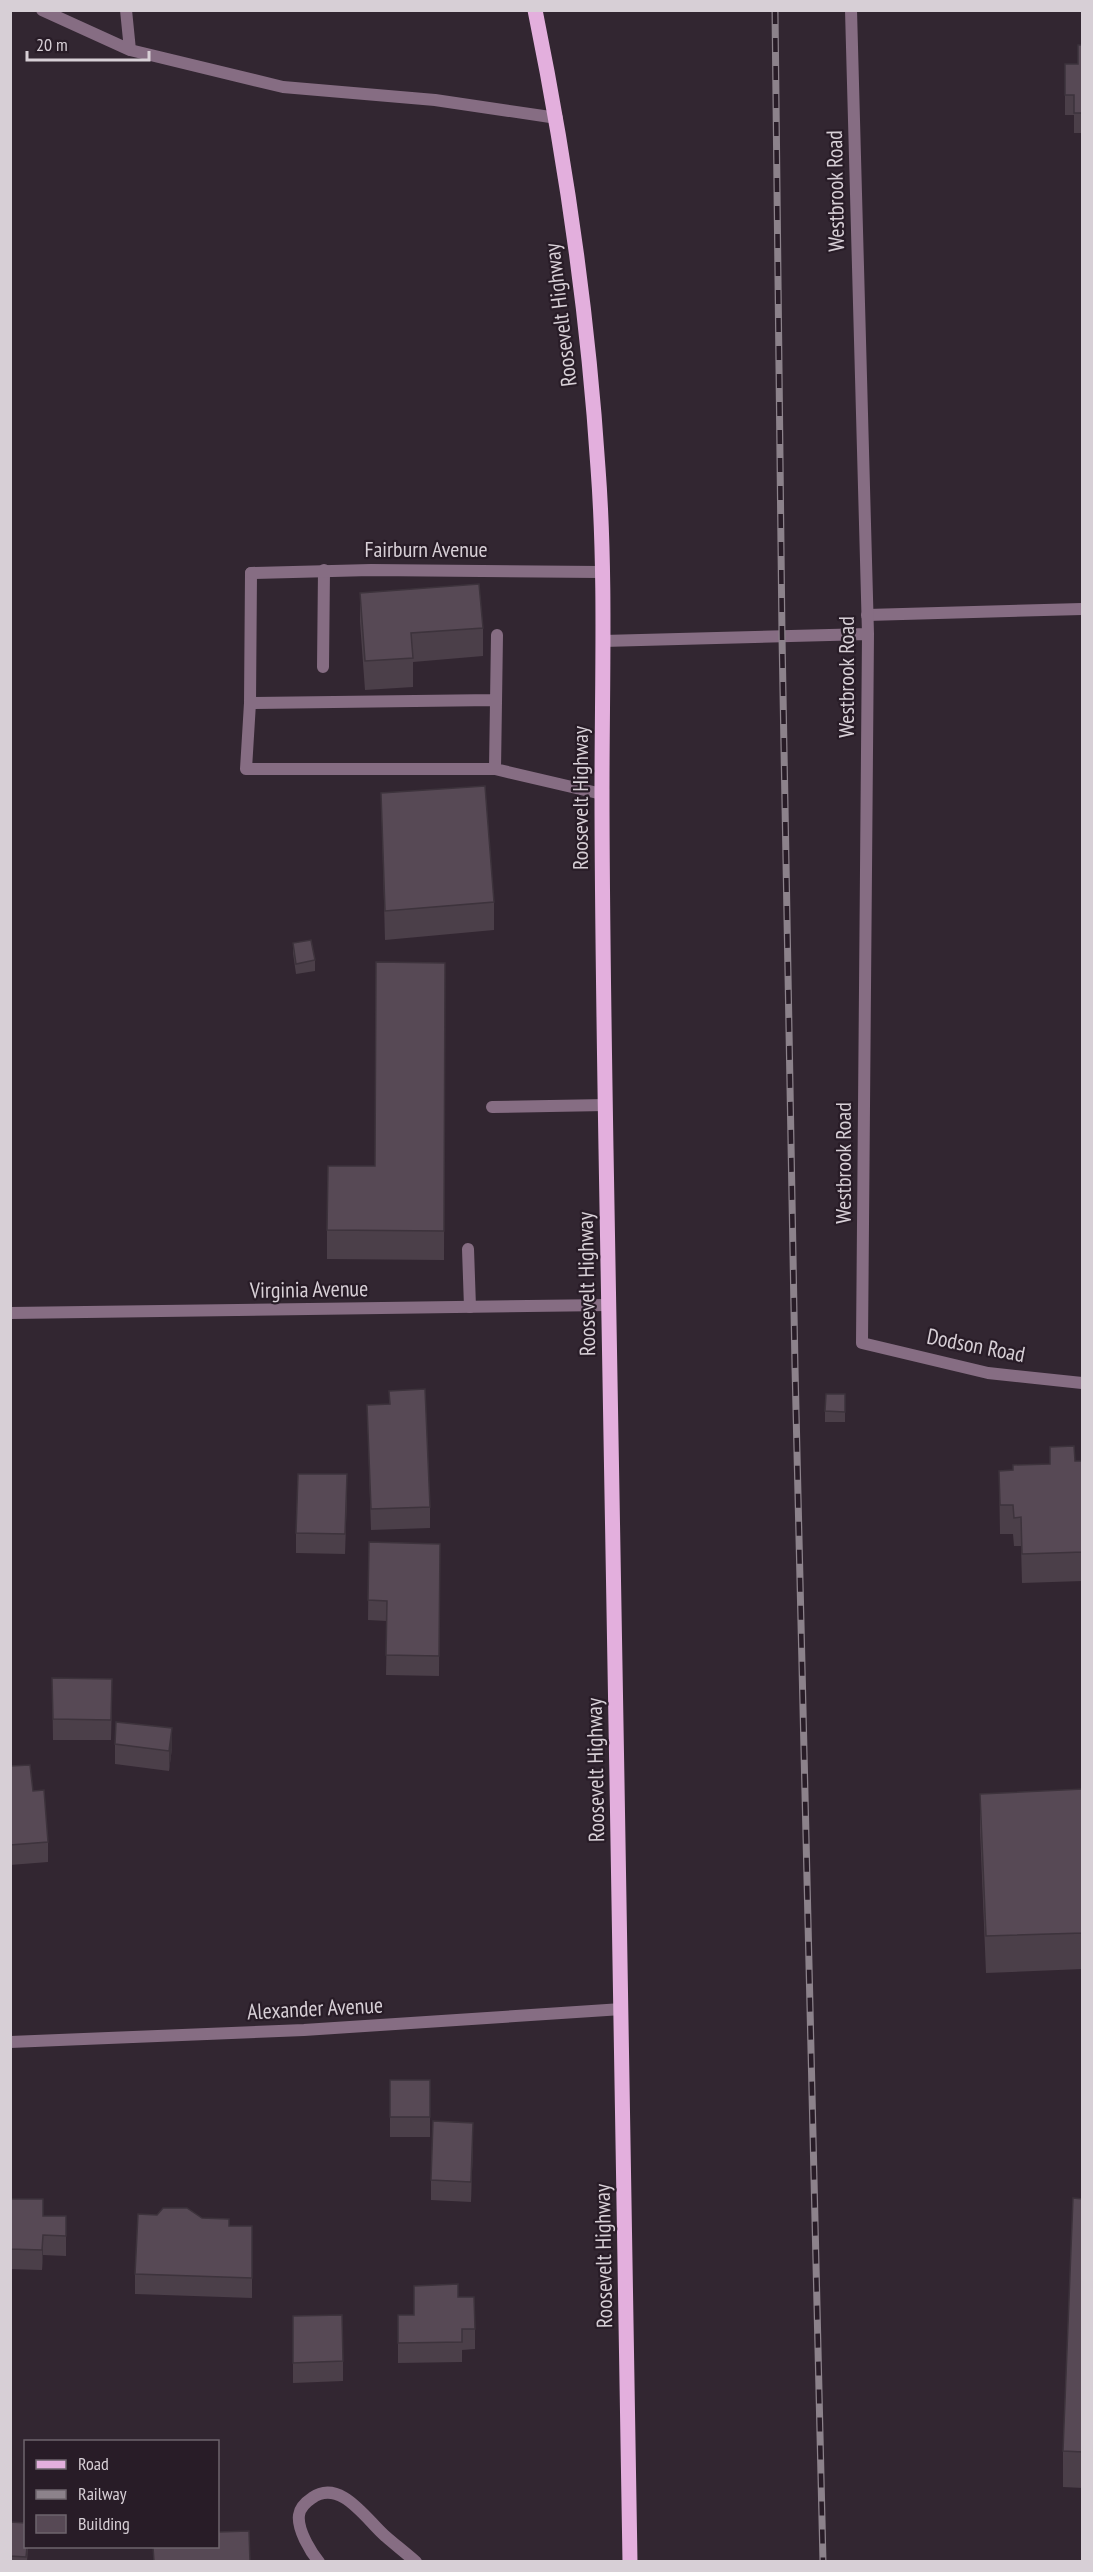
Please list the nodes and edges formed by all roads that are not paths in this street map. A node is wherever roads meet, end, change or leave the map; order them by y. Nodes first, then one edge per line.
1 (42, 10) edge
2 (126, 10) edge
3 (535, 10) edge
4 (851, 10) edge
5 (130, 50) junction
6 (557, 118) junction
7 (324, 570) junction
8 (600, 572) junction
9 (1083, 609) edge
10 (867, 615) junction
11 (868, 634) junction
12 (497, 635) dead end
13 (603, 641) junction
14 (323, 667) dead end
15 (495, 700) junction
16 (250, 703) junction
17 (495, 769) junction
18 (602, 794) junction
19 (606, 1105) junction
20 (492, 1107) dead end
21 (468, 1250) dead end
22 (608, 1305) junction
23 (470, 1307) junction
24 (10, 1314) edge
25 (862, 1343) joint
26 (1083, 1383) edge
27 (622, 2009) junction
28 (10, 2042) edge
29 (319, 2562) edge
30 (416, 2562) edge
31 (630, 2562) edge

1 - 5 street
2 - 5 street
3 - 6 main road, Roosevelt Highway
4 - 10 street, Westbrook Road
5 - 6 street
6 - 8 main road, Roosevelt Highway
7 - 8 street, Fairburn Avenue
7 - 14 street
7 - 16 street, Fairburn Avenue
8 - 13 main road, Roosevelt Highway
9 - 10 street
10 - 11 street, Westbrook Road
11 - 13 street
11 - 25 street, Westbrook Road
12 - 15 street
13 - 18 main road, Roosevelt Highway
15 - 16 street
15 - 17 street
16 - 17 street
17 - 18 street
18 - 19 main road, Roosevelt Highway
19 - 20 street
19 - 22 main road, Roosevelt Highway
21 - 23 street
22 - 23 street, Virginia Avenue
22 - 27 main road, Roosevelt Highway
23 - 24 street, Virginia Avenue
25 - 26 street, Dodson Road
27 - 28 street, Alexander Avenue
27 - 31 main road, Roosevelt Highway
29 - 30 street

